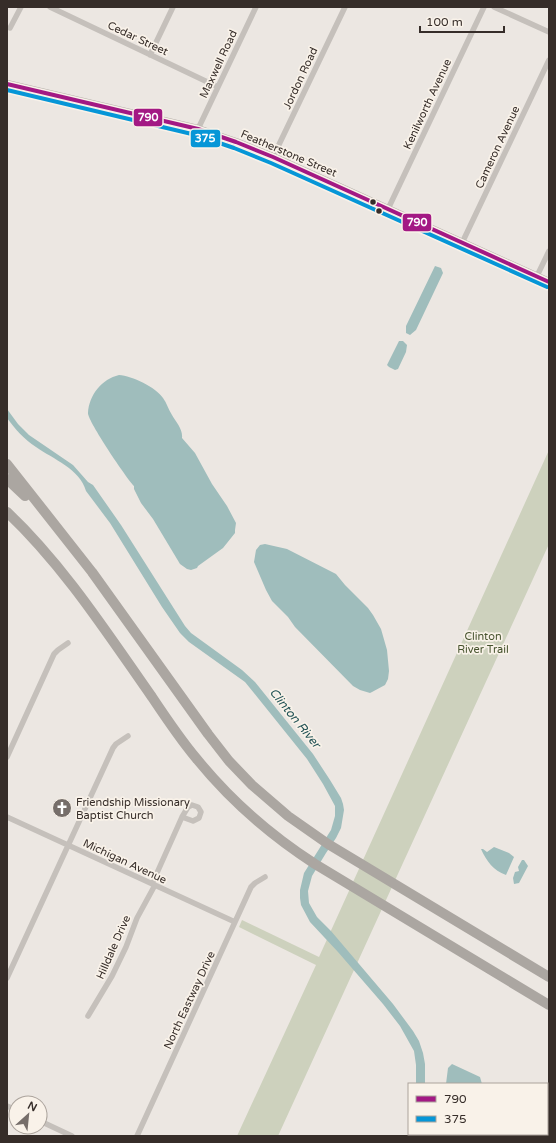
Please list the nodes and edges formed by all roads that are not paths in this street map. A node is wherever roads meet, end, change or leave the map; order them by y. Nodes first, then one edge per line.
1 (21, 7) edge
2 (50, 7) edge
3 (173, 7) edge
4 (256, 7) edge
5 (345, 7) edge
6 (484, 7) edge
7 (494, 7) edge
8 (10, 28) dead end
9 (549, 32) edge
10 (150, 55) junction
11 (549, 60) edge
12 (7, 84) edge
13 (218, 87) junction
14 (198, 129) junction
15 (273, 157) junction
16 (388, 209) junction
17 (462, 243) junction
18 (549, 251) edge
19 (537, 276) junction
20 (549, 282) edge
21 (7, 464) edge
22 (7, 479) edge
23 (7, 512) edge
24 (54, 524) junction
25 (68, 642) dead end
26 (128, 736) dead end
27 (7, 757) edge
28 (7, 817) edge
29 (182, 817) dead end
30 (68, 845) junction
31 (265, 877) dead end
32 (153, 885) junction
33 (235, 922) junction
34 (549, 977) edge
35 (7, 978) edge
36 (538, 998) junction
37 (549, 1005) edge
38 (549, 1013) edge
39 (88, 1016) dead end
40 (48, 1125) edge
41 (72, 1136) edge
42 (137, 1136) edge

1 - 8 street
2 - 10 street, Cedar Street
3 - 10 street
4 - 13 street, Maxwell Road
5 - 15 street, Jordon Road
6 - 16 street, Kenilworth Avenue
7 - 9 street
10 - 13 street, Cedar Street
11 - 17 street, Cameron Avenue
12 - 14 street, Featherstone Street
13 - 14 street, Maxwell Road
14 - 15 street, Featherstone Street
15 - 16 street, Featherstone Street
16 - 17 street, Featherstone Street
17 - 19 street, Featherstone Street
18 - 19 street
19 - 20 street, Featherstone Street
21 - 24 highway
22 - 24 highway
23 - 36 highway
24 - 34 highway
25 - 27 street
26 - 30 street
28 - 30 street, Michigan Avenue
29 - 32 street, Hilldale Drive
30 - 32 street, Michigan Avenue
30 - 35 street
31 - 33 street, North Eastway Drive
32 - 33 street, Michigan Avenue
32 - 39 street, Hilldale Drive
33 - 42 street, North Eastway Drive
36 - 37 highway
36 - 38 highway
40 - 41 street

